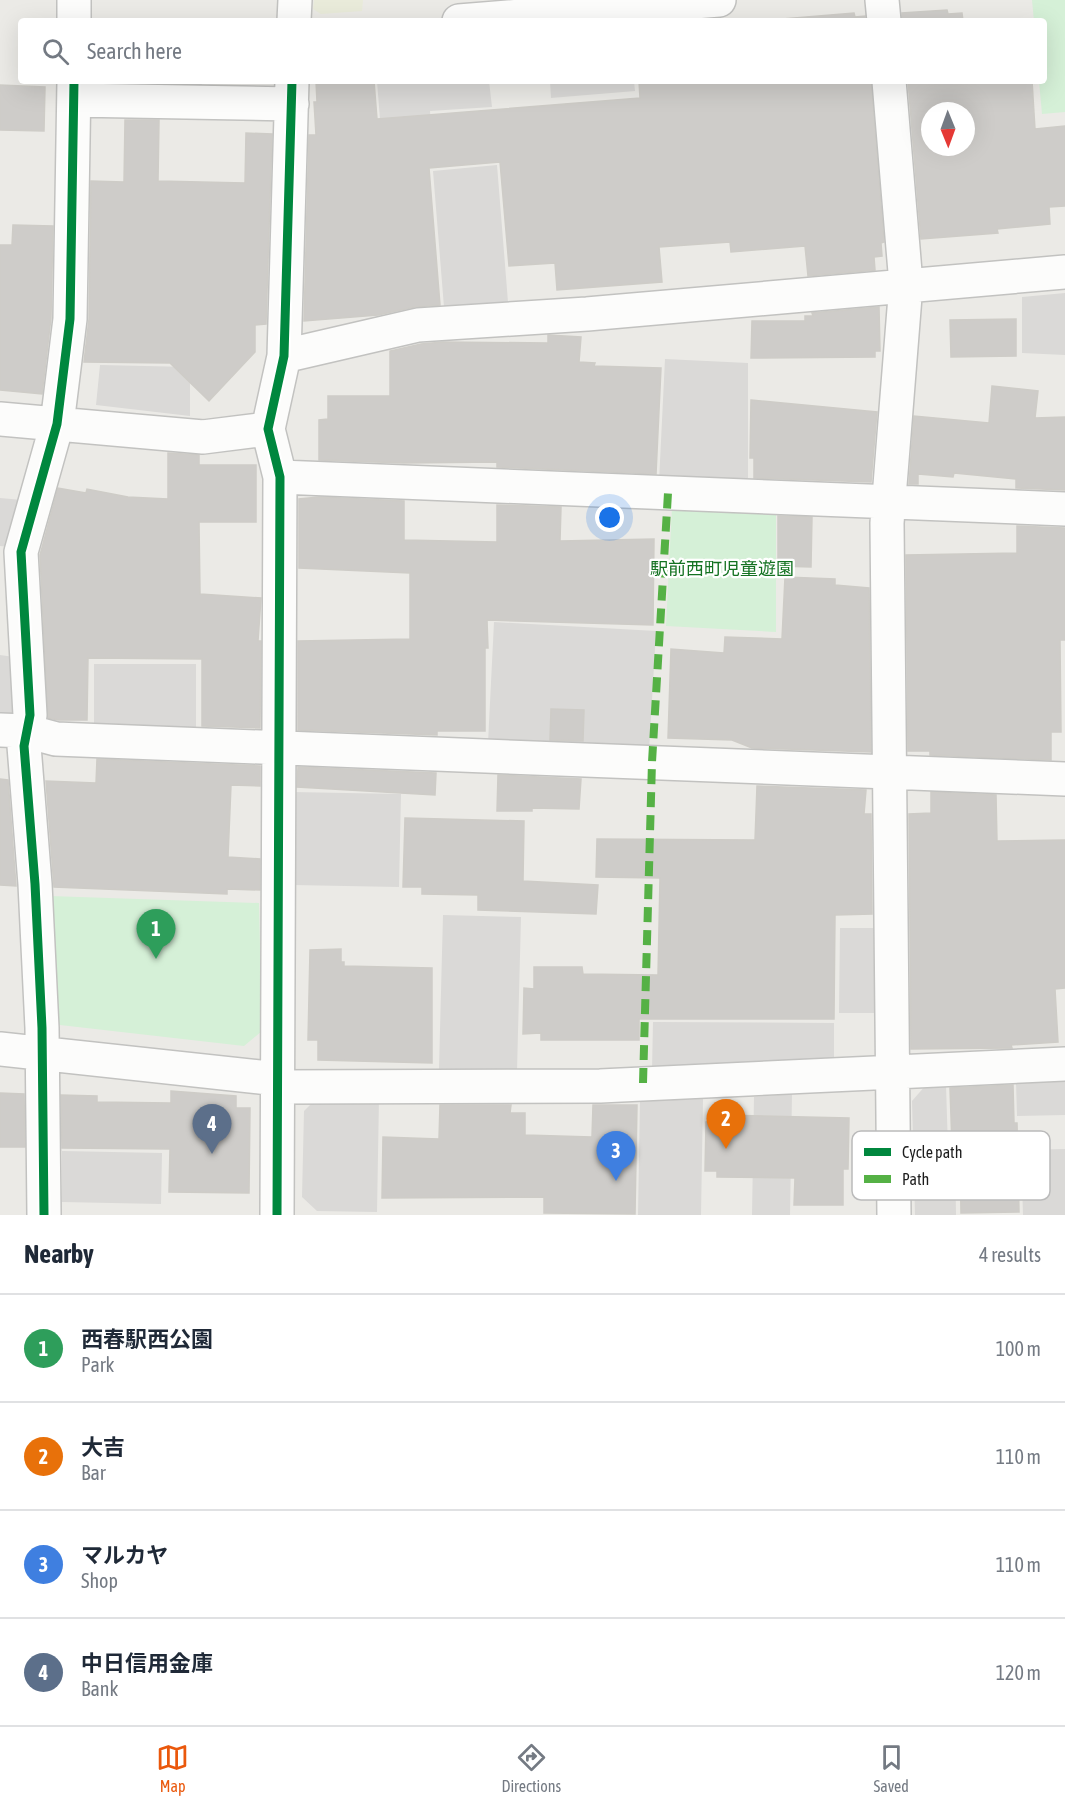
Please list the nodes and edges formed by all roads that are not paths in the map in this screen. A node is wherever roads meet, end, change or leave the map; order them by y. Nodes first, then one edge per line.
1 (74, 0) edge
2 (295, 0) edge
3 (718, 0) edge
4 (882, 0) edge
5 (74, 18) edge
6 (294, 18) edge
7 (496, 18) edge
8 (884, 18) edge
9 (889, 84) edge
10 (74, 90) edge
11 (292, 93) edge
12 (1065, 272) edge
13 (906, 284) junction
14 (284, 356) junction
15 (0, 418) edge
16 (57, 424) junction
17 (268, 429) junction
18 (280, 477) junction
19 (891, 502) junction
20 (1065, 509) edge
21 (13, 730) edge
22 (279, 747) junction
23 (890, 771) junction
24 (1065, 779) edge
25 (0, 1049) edge
26 (41, 1054) junction
27 (1065, 1064) edge
28 (893, 1072) junction
29 (278, 1083) junction
30 (893, 1131) edge
31 (894, 1200) edge
32 (44, 1215) edge
33 (277, 1215) edge
34 (894, 1215) edge

1 - 5 street
2 - 6 street
3 - 7 street
4 - 8 street
9 - 13 street
10 - 11 street
10 - 16 street
11 - 14 street
12 - 13 street
13 - 14 street
13 - 19 street
14 - 17 street
15 - 16 street
16 - 17 street
16 - 21 street
17 - 18 street
18 - 19 street
18 - 22 street
19 - 20 street
19 - 23 street
21 - 22 street
21 - 26 street
22 - 23 street
22 - 29 street
23 - 24 street
23 - 28 street
25 - 26 street
26 - 29 street
26 - 32 street
27 - 28 street
28 - 29 street
28 - 30 street
29 - 33 street
31 - 34 street

